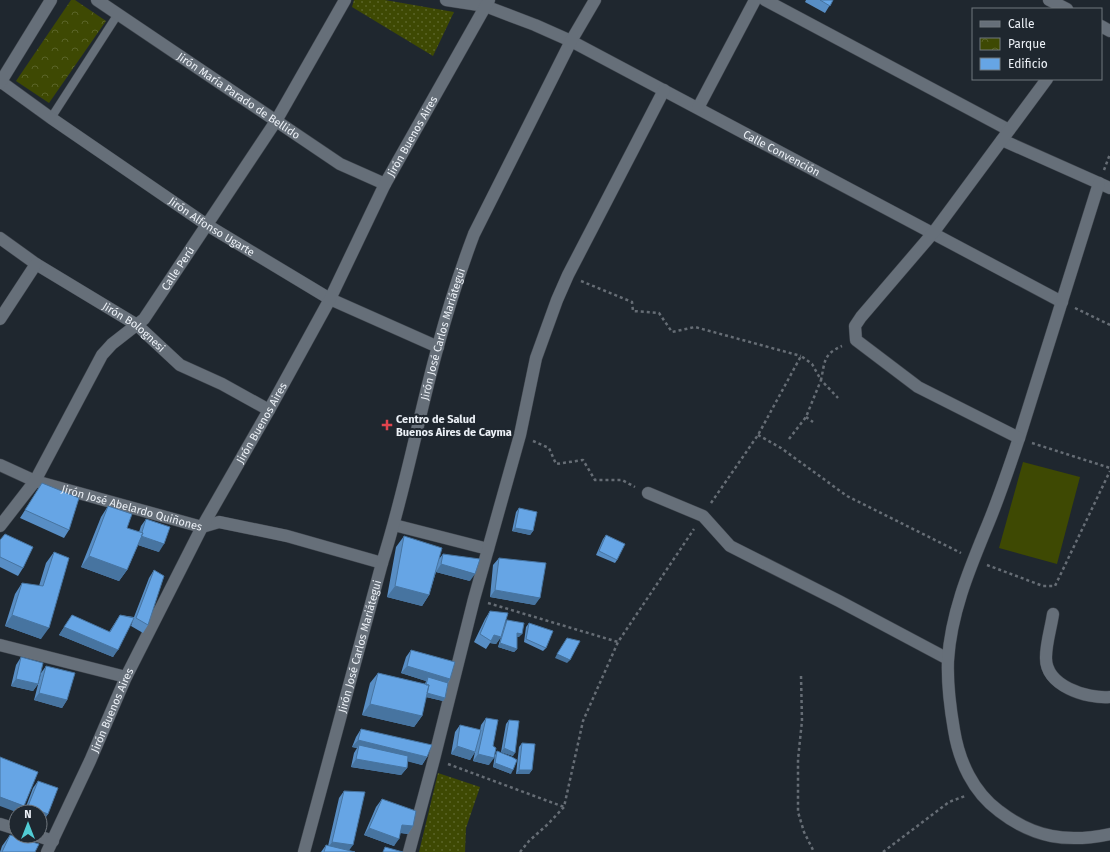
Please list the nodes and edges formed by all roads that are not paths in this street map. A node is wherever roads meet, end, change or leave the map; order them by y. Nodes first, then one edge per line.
1 (52, 0) edge
2 (97, 0) edge
3 (345, 0) edge
4 (446, 0) edge
5 (595, 0) edge
6 (755, 0) edge
7 (765, 0) edge
8 (1049, 0) edge
9 (487, 3) edge
10 (1065, 8) edge
11 (118, 14) junction
12 (571, 41) junction
13 (1046, 80) edge
14 (0, 82) edge
15 (664, 90) junction
16 (698, 108) junction
17 (51, 118) junction
18 (276, 121) junction
19 (1009, 130) junction
20 (1002, 140) junction
21 (1099, 183) junction
22 (385, 184) junction
23 (1110, 188) edge
24 (207, 225) junction
25 (933, 233) junction
26 (0, 238) edge
27 (36, 264) junction
28 (330, 299) junction
29 (1062, 302) junction
30 (0, 319) edge
31 (137, 325) junction
32 (438, 347) junction
33 (269, 410) junction
34 (1019, 438) junction
35 (0, 465) edge
36 (35, 481) junction
37 (648, 493) road end
38 (394, 525) junction
39 (0, 526) edge
40 (202, 527) junction
41 (488, 549) junction
42 (382, 563) junction
43 (1053, 614) dead end
44 (0, 645) edge
45 (948, 659) junction
46 (126, 678) junction
47 (1110, 697) edge
48 (1110, 834) edge
49 (48, 839) edge
50 (53, 841) junction
51 (47, 852) edge
52 (304, 852) edge
53 (409, 852) edge

1 - 14 street
2 - 11 street, Jirón María Parado de Bellido
3 - 18 street, Calle Perú
4 - 9 street, Calle Convención
5 - 12 street, Jirón José Carlos Mariátegui
6 - 16 street
7 - 19 street
8 - 10 street
9 - 12 street, Calle Convención
9 - 22 street, Jirón Buenos Aires
11 - 17 lane
11 - 18 street, Jirón María Parado de Bellido
12 - 15 street, Calle Convención
12 - 32 street, Jirón José Carlos Mariátegui
13 - 19 street
14 - 17 street, Jirón Alfonso Ugarte
15 - 16 street, Calle Convención
15 - 41 street
16 - 25 street, Calle Convención
17 - 24 street, Jirón Alfonso Ugarte
18 - 22 street, Jirón María Parado de Bellido
18 - 24 street, Calle Perú
19 - 20 street
20 - 21 street
20 - 25 street
21 - 23 street
21 - 29 street
22 - 28 street, Jirón Buenos Aires
24 - 28 street, Jirón Alfonso Ugarte
24 - 31 street, Calle Perú
25 - 29 street, Calle Convención
25 - 34 street
26 - 27 street, Jirón Bolognesi
27 - 30 street
27 - 31 street, Jirón Bolognesi
28 - 32 street, Jirón Alfonso Ugarte
28 - 33 street, Jirón Buenos Aires
29 - 34 street
31 - 33 street, Jirón Bolognesi
31 - 36 street, Calle Perú
32 - 38 street, Jirón José Carlos Mariátegui
33 - 40 street, Jirón Buenos Aires
34 - 45 street
35 - 36 street, Jirón José Abelardo Quiñones
36 - 39 street, Calle Perú
36 - 40 street, Jirón José Abelardo Quiñones
37 - 45 street
38 - 41 street
38 - 42 street, Jirón José Carlos Mariátegui
40 - 42 street, Jirón José Abelardo Quiñones
40 - 46 street, Jirón Buenos Aires
41 - 53 street
42 - 52 street, Jirón José Carlos Mariátegui
43 - 47 street
44 - 46 street
45 - 48 street
46 - 50 street, Jirón Buenos Aires
49 - 50 street
50 - 51 street, Jirón Buenos Aires

